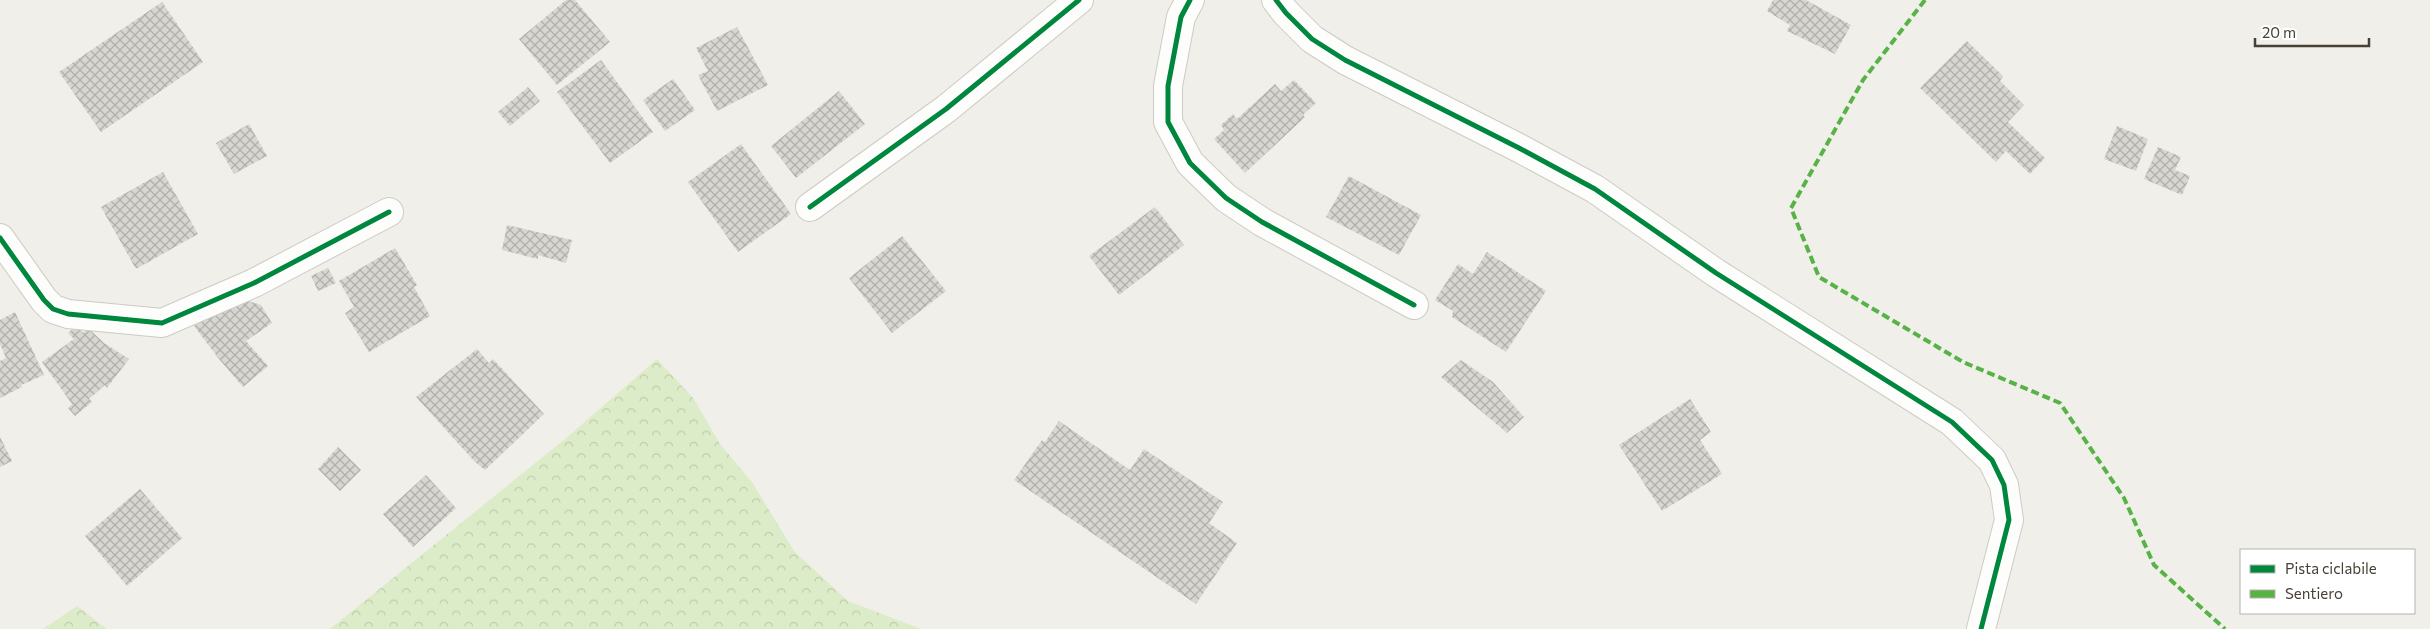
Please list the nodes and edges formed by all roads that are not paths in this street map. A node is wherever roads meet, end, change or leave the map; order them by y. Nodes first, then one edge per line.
1 (1079, 0) edge
2 (1190, 0) edge
3 (1276, 0) edge
4 (810, 207) dead end
5 (389, 212) dead end
6 (0, 238) edge
7 (1414, 306) dead end
8 (1981, 629) edge

1 - 4 street
2 - 7 street
3 - 8 street
5 - 6 street

